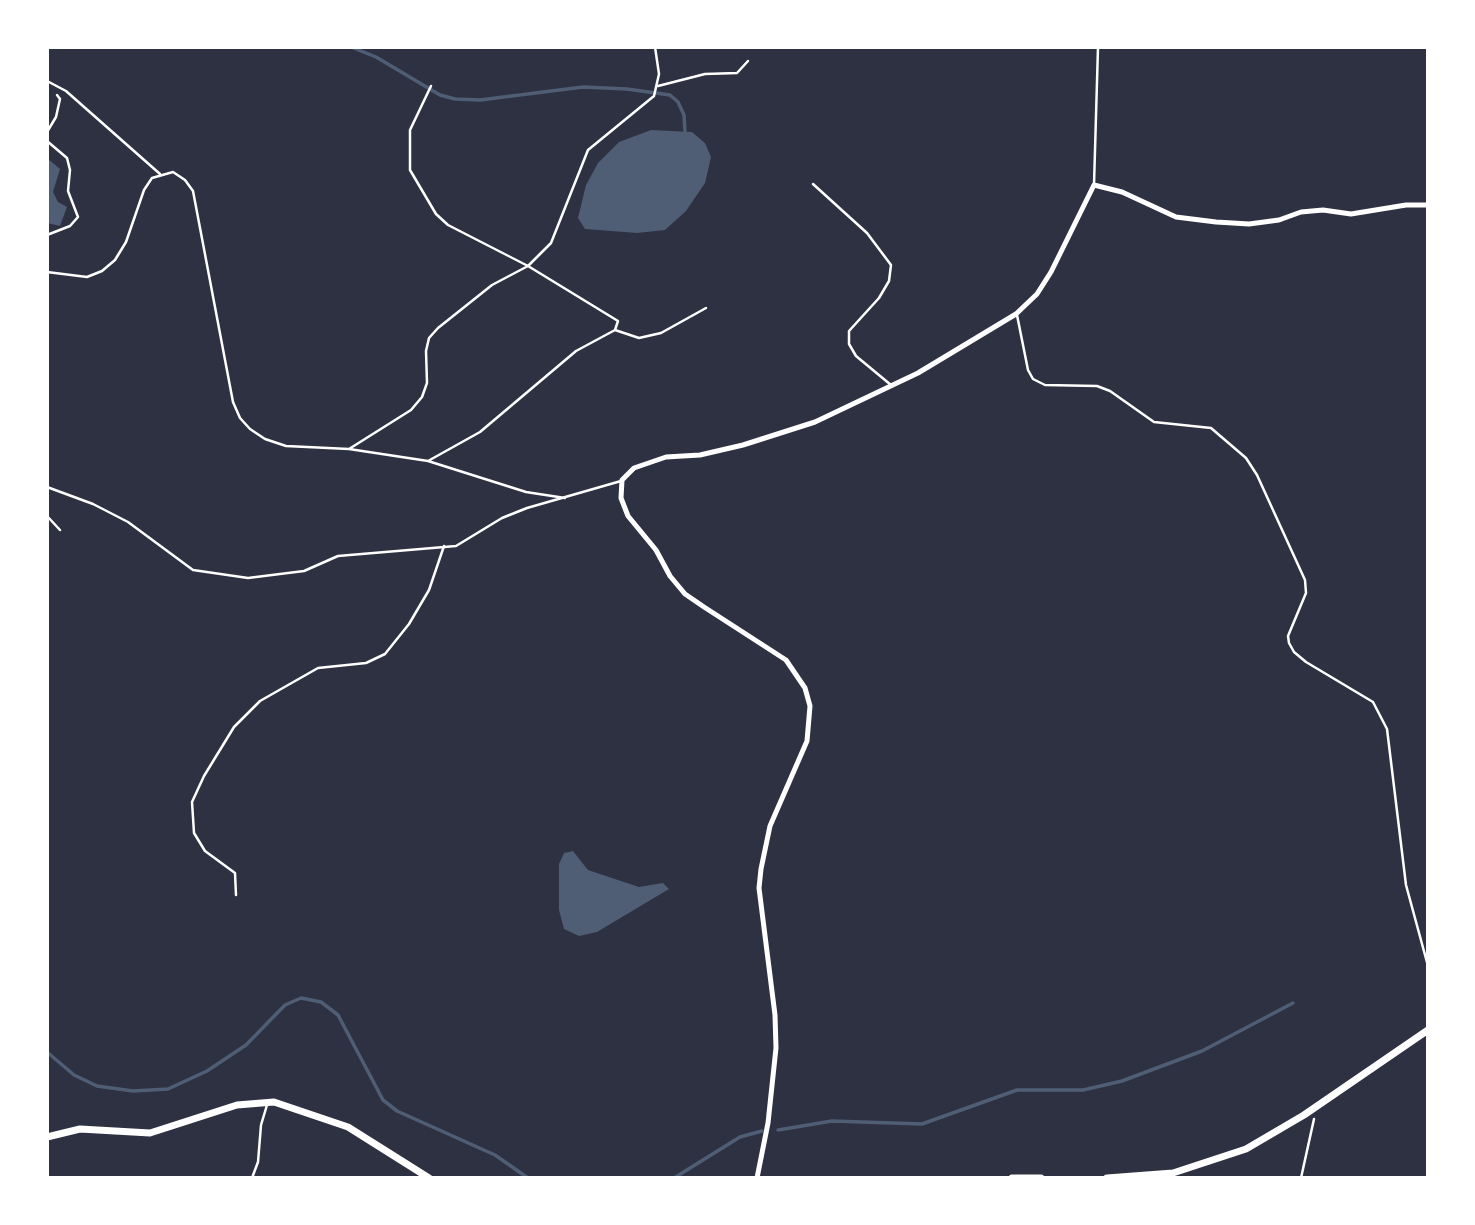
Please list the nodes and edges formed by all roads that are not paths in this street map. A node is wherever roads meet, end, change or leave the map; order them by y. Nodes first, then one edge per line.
1 (654, 47) edge
2 (1098, 47) edge
3 (748, 61) dead end
4 (49, 82) edge
5 (431, 86) dead end
6 (658, 86) junction
7 (160, 174) junction
8 (813, 184) dead end
9 (1094, 185) junction
10 (1428, 205) edge
11 (528, 266) junction
12 (47, 272) edge
13 (706, 309) dead end
14 (1016, 314) junction
15 (615, 330) junction
16 (891, 385) junction
17 (349, 449) junction
18 (428, 461) junction
19 (622, 480) junction
20 (47, 487) edge
21 (565, 498) junction
22 (47, 516) edge
23 (60, 530) dead end
24 (444, 546) junction
25 (236, 895) dead end
26 (1428, 965) edge
27 (1428, 1030) edge
28 (268, 1102) junction
29 (47, 1137) edge
30 (252, 1178) edge
31 (429, 1178) edge
32 (757, 1178) edge
33 (1012, 1178) edge
34 (1041, 1178) edge
35 (1107, 1178) edge

1 - 6 lane
2 - 9 lane
3 - 6 lane
4 - 7 lane
5 - 11 lane
6 - 11 lane
7 - 12 lane
7 - 17 lane
8 - 16 lane
9 - 10 street
9 - 14 street
11 - 15 lane
11 - 17 lane
13 - 15 lane
14 - 16 street
14 - 26 lane
15 - 18 lane
16 - 19 street
17 - 18 lane
18 - 21 lane
19 - 21 lane
19 - 32 street
20 - 24 lane
21 - 24 lane
22 - 23 lane
24 - 25 lane
27 - 35 street
28 - 29 street
28 - 30 lane
28 - 31 street
33 - 34 street

